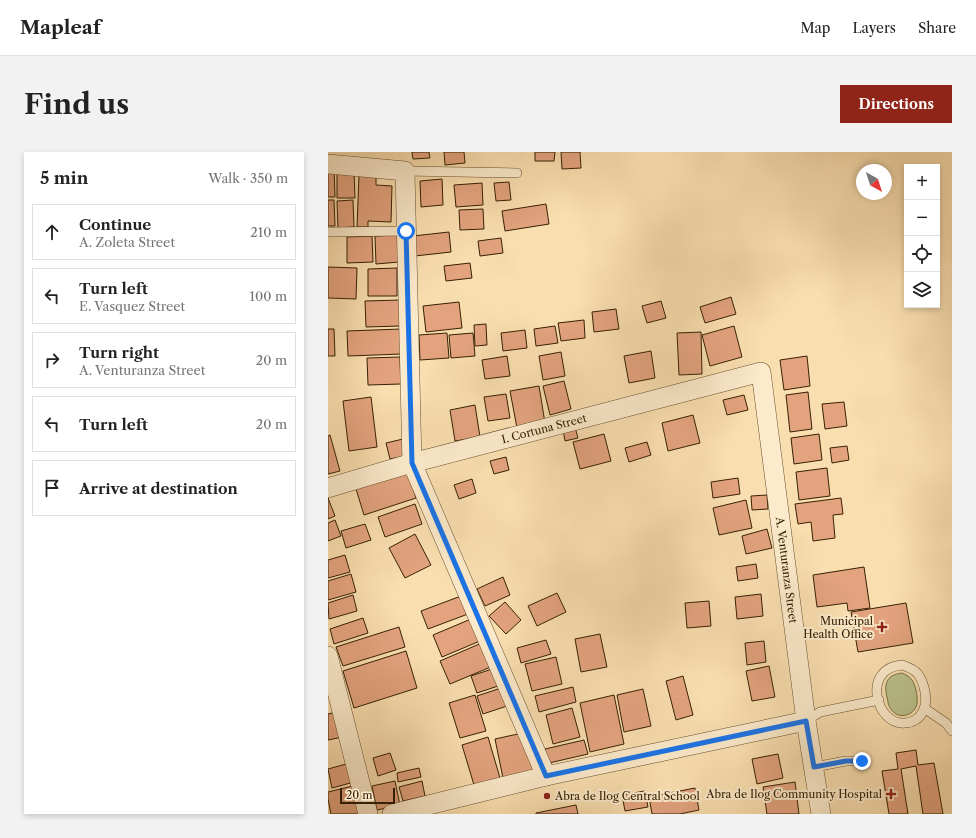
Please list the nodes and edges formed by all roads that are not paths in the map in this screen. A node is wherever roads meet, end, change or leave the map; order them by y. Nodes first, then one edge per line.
1 (328, 164) edge
2 (405, 171) junction
3 (517, 173) dead end
4 (406, 231) junction
5 (328, 232) edge
6 (761, 372) joint
7 (412, 463) junction
8 (328, 488) edge
9 (328, 656) edge
10 (879, 700) junction
11 (924, 708) junction
12 (806, 721) junction
13 (952, 731) edge
14 (862, 761) dead end
15 (814, 767) junction
16 (546, 776) junction
17 (368, 814) edge
18 (392, 814) edge
19 (821, 814) edge

1 - 2 street
2 - 3 lane
2 - 4 street
4 - 5 lane
4 - 7 street
6 - 7 street, I. Cortuna Street
6 - 12 street, A. Venturanza Street
7 - 8 street, I. Cortuna Street
7 - 16 street
9 - 17 street
10 - 11 lane
10 - 11 lane
10 - 12 lane
11 - 13 lane
12 - 15 street, A. Venturanza Street
12 - 16 street
14 - 15 lane
15 - 19 street, A. Venturanza Street
16 - 18 street

